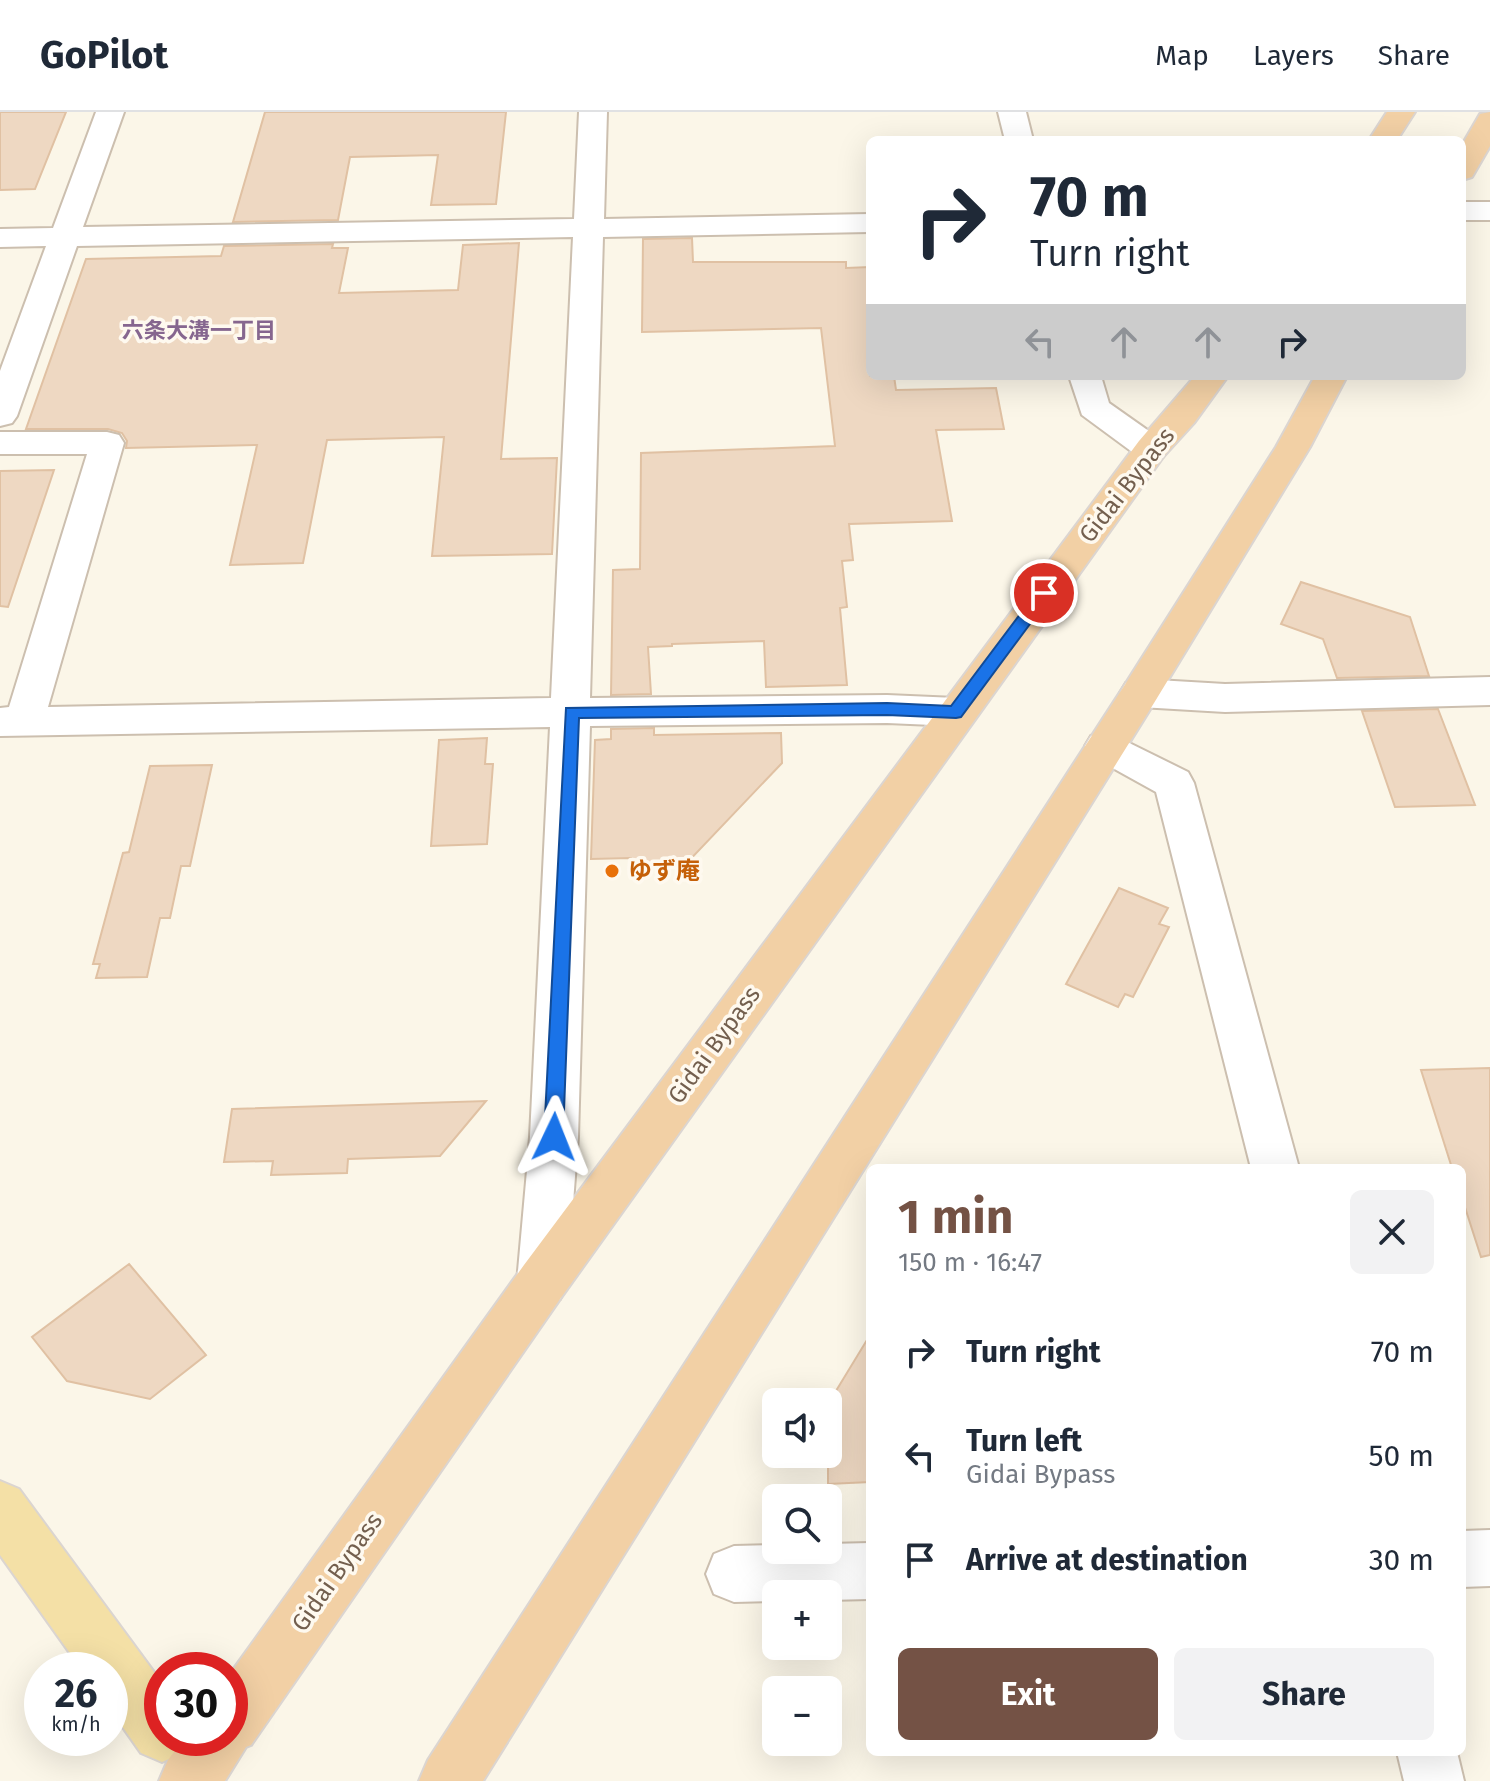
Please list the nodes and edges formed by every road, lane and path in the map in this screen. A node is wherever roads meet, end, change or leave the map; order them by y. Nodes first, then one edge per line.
1 (110, 112) edge
2 (593, 112) edge
3 (1012, 112) edge
4 (1401, 112) edge
5 (1490, 120) edge
6 (1018, 136) edge
7 (1386, 136) edge
8 (1466, 164) edge
9 (1466, 211) edge
10 (1490, 211) edge
11 (866, 223) edge
12 (588, 228) junction
13 (62, 237) junction
14 (0, 238) edge
15 (1086, 380) edge
16 (1209, 380) edge
17 (1329, 380) edge
18 (0, 416) edge
19 (0, 443) edge
20 (1151, 449) junction
21 (1490, 691) edge
22 (1140, 693) junction
23 (571, 712) junction
24 (956, 712) junction
25 (12, 722) edge
26 (1105, 746) junction
27 (1274, 1164) edge
28 (542, 1282) junction
29 (0, 1508) edge
30 (1490, 1558) edge
31 (1466, 1559) edge
32 (866, 1571) edge
33 (734, 1574) dead end
34 (248, 1698) edge
35 (1428, 1756) edge
36 (188, 1757) edge
37 (449, 1781) edge
38 (1434, 1781) edge

1 - 13 street
2 - 12 street
3 - 6 street
4 - 7 highway
5 - 8 highway
9 - 10 street
11 - 12 street
12 - 13 street
12 - 23 street
13 - 14 street
13 - 18 street
15 - 20 street
16 - 20 highway, Gidai Bypass
17 - 22 highway
19 - 25 street
20 - 24 highway, Gidai Bypass
21 - 22 street
22 - 26 highway
23 - 24 street
23 - 25 street
23 - 28 street
24 - 28 highway, Gidai Bypass
26 - 27 street
26 - 37 highway
28 - 34 highway, Gidai Bypass
29 - 36 main road
30 - 31 street
32 - 33 street
35 - 38 street

